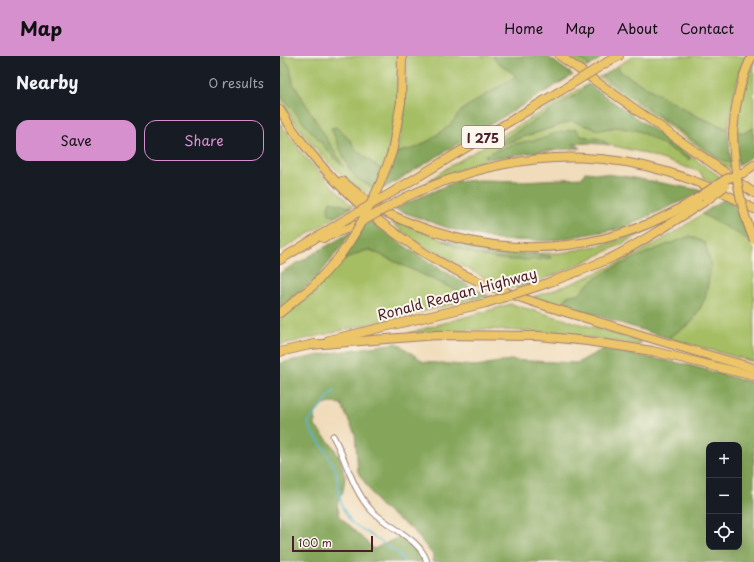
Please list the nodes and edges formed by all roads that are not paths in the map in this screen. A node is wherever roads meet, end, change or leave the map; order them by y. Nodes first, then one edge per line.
1 (402, 56) edge
2 (560, 56) edge
3 (619, 56) edge
4 (752, 56) edge
5 (280, 110) edge
6 (754, 165) edge
7 (323, 166) junction
8 (754, 193) edge
9 (703, 198) junction
10 (754, 209) edge
11 (754, 240) edge
12 (309, 243) junction
13 (280, 260) edge
14 (280, 313) edge
15 (310, 345) junction
16 (280, 352) edge
17 (754, 368) edge
18 (754, 376) edge
19 (333, 436) dead end
20 (427, 562) edge

1 - 14 highway, bridge
2 - 8 highway
3 - 12 highway, I 275, bridge
4 - 11 highway, bridge
5 - 7 highway
6 - 9 highway, Ronald Reagan Highway, bridge
7 - 9 highway
7 - 17 highway
9 - 15 highway, Ronald Reagan Highway, bridge
10 - 12 highway, bridge
12 - 13 highway, I 275
15 - 16 highway, Ronald Reagan Highway
15 - 18 highway
19 - 20 street

